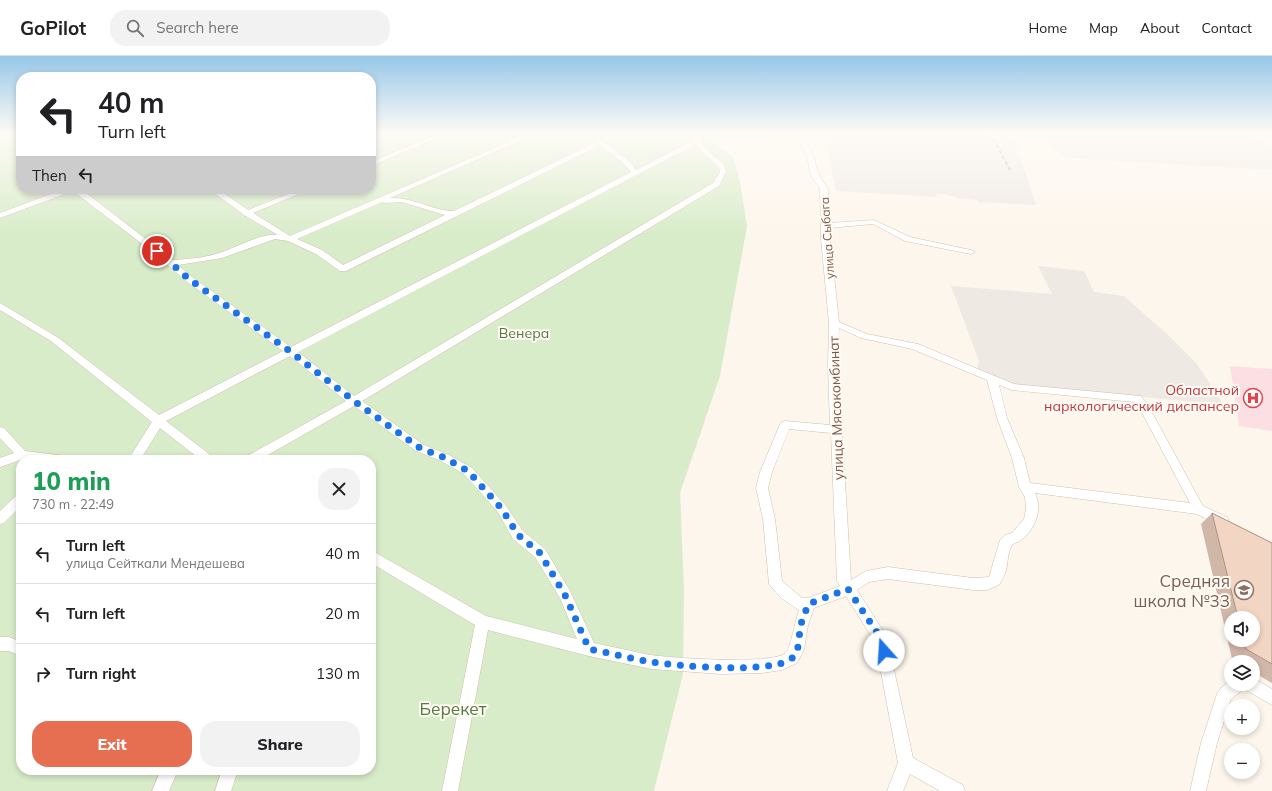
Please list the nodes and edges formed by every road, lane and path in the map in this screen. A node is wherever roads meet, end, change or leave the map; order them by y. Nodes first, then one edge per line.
1 (456, 167) edge
2 (551, 167) edge
3 (632, 167) edge
4 (646, 167) edge
5 (722, 167) edge
6 (813, 167) edge
7 (635, 173) junction
8 (58, 194) edge
9 (82, 194) edge
10 (220, 194) edge
11 (295, 194) edge
12 (378, 201) junction
13 (247, 213) junction
14 (456, 213) junction
15 (0, 216) edge
16 (824, 226) junction
17 (290, 239) junction
18 (970, 252) dead end
19 (170, 263) junction
20 (0, 306) edge
21 (834, 323) junction
22 (291, 352) junction
23 (992, 379) junction
24 (354, 401) junction
25 (158, 420) junction
26 (836, 429) junction
27 (0, 431) edge
28 (22, 455) edge
29 (137, 455) edge
30 (204, 455) edge
31 (260, 455) edge
32 (16, 457) edge
33 (0, 463) edge
34 (1025, 486) junction
35 (16, 503) edge
36 (1199, 509) junction
37 (0, 520) edge
38 (1232, 525) edge
39 (376, 559) edge
40 (848, 589) junction
41 (808, 604) junction
42 (483, 622) junction
43 (0, 644) edge
44 (16, 647) edge
45 (589, 649) junction
46 (1229, 691) edge
47 (1260, 691) edge
48 (1272, 698) edge
49 (906, 763) junction
50 (168, 775) edge
51 (229, 775) edge
52 (160, 791) edge
53 (224, 791) edge
54 (450, 791) edge
55 (895, 791) edge
56 (957, 791) edge
57 (1198, 791) edge

1 - 12 street
2 - 14 street
3 - 7 street
4 - 7 street
5 - 24 street
6 - 16 street, улица Сыбага
7 - 22 street
8 - 15 street
9 - 19 street
10 - 13 street
11 - 13 street
12 - 14 street
12 - 17 street
13 - 17 street
14 - 17 street
16 - 18 street
16 - 21 street, улица Сыбага
17 - 19 street
19 - 22 street
20 - 25 street
21 - 23 street, улица Мясокомбинат
21 - 26 street, улица Мясокомбинат
22 - 24 street
22 - 25 street
23 - 34 street
23 - 36 street, улица Мясокомбинат
24 - 31 street
24 - 45 street
25 - 29 street
25 - 30 street
26 - 40 street, улица Мясокомбинат
26 - 41 street
27 - 28 street
32 - 33 street
34 - 36 street
34 - 40 street
35 - 37 street
36 - 38 street
39 - 42 street
40 - 41 street
40 - 49 street, улица Мясокомбинат
41 - 45 street
42 - 45 street
42 - 54 street
43 - 44 street
46 - 57 street
47 - 48 street
49 - 55 street
49 - 56 street
50 - 52 street
51 - 53 street

